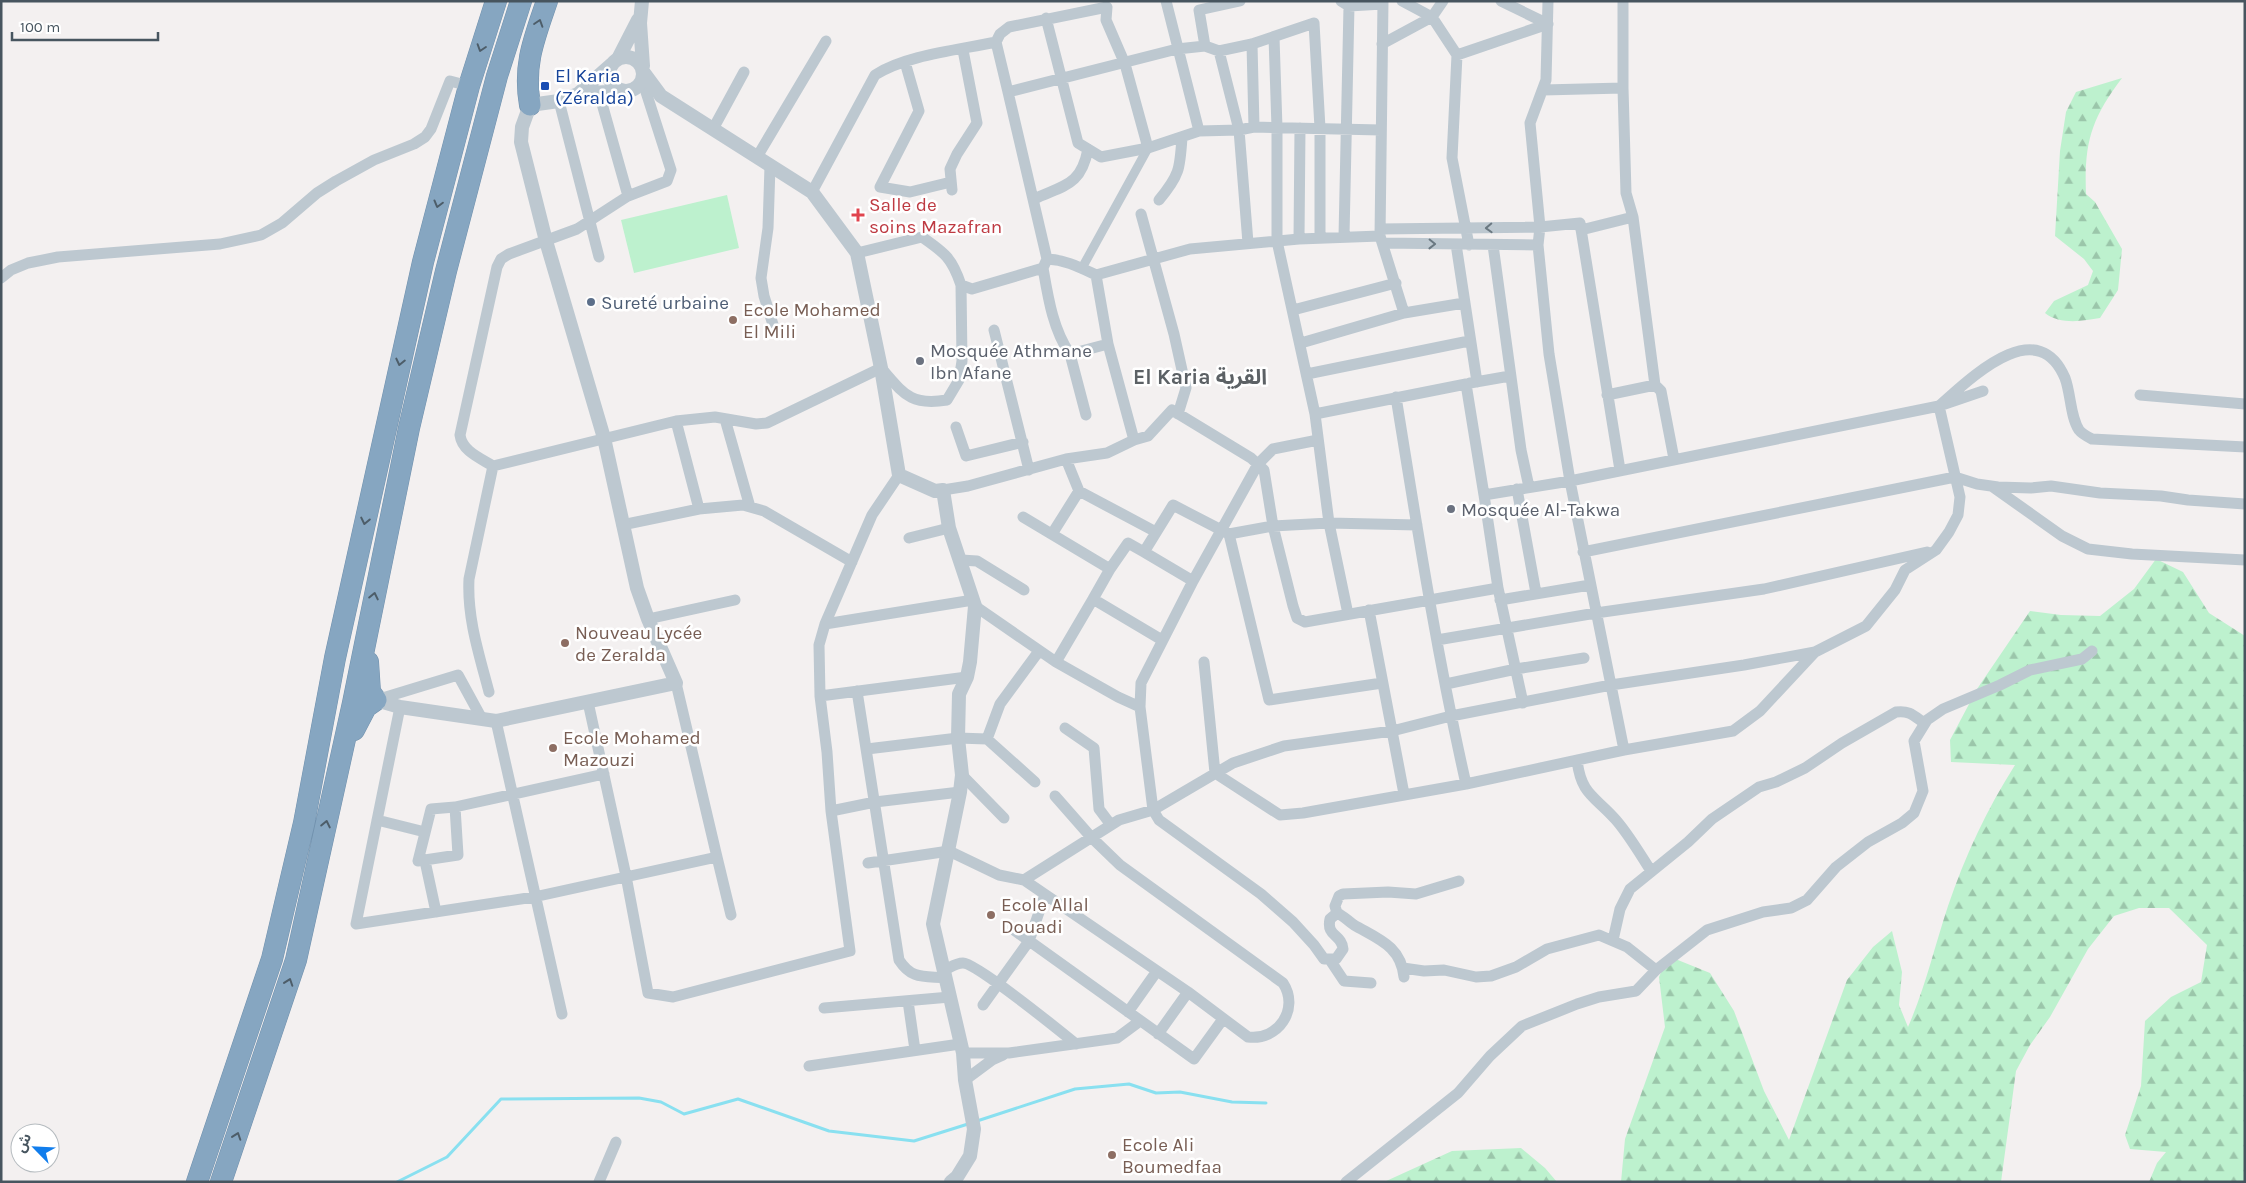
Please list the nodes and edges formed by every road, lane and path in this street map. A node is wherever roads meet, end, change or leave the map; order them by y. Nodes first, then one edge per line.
1 (496, 1) edge
2 (521, 1) edge
3 (547, 1) edge
4 (1166, 1) edge
5 (1240, 1) edge
6 (1402, 1) edge
7 (1443, 1) edge
8 (1500, 1) edge
9 (1548, 1) edge
10 (1623, 1) edge
11 (1345, 3) edge
12 (1383, 3) edge
13 (1200, 6) edge
14 (641, 7) edge
15 (1432, 17) junction
16 (1046, 18) junction
17 (1548, 24) junction
18 (1274, 37) junction
19 (826, 40) dead end
20 (996, 42) junction
21 (1252, 44) junction
22 (1382, 44) junction
23 (1205, 46) junction
24 (963, 50) junction
25 (1177, 50) junction
26 (1219, 51) junction
27 (1457, 55) junction
28 (615, 61) junction
29 (905, 62) junction
30 (1125, 64) junction
31 (643, 70) junction
32 (744, 72) dead end
33 (1061, 80) junction
34 (469, 86) junction
35 (1623, 88) junction
36 (1543, 90) junction
37 (621, 91) junction
38 (641, 91) junction
39 (1008, 92) junction
40 (599, 93) junction
41 (578, 94) junction
42 (661, 96) junction
43 (559, 101) junction
44 (530, 105) junction
45 (1254, 127) junction
46 (1277, 128) junction
47 (1300, 128) junction
48 (1320, 128) junction
49 (1346, 129) junction
50 (713, 130) junction
51 (1238, 130) junction
52 (1381, 130) junction
53 (1199, 132) junction
54 (1182, 137) junction
55 (1148, 148) junction
56 (1088, 149) junction
57 (1101, 157) junction
58 (758, 158) junction
59 (1085, 165) junction
60 (770, 166) junction
61 (812, 192) junction
62 (628, 196) junction
63 (1034, 199) junction
64 (1159, 200) dead end
65 (1141, 214) dead end
66 (1633, 217) junction
67 (589, 222) junction
68 (1539, 227) junction
69 (1466, 228) junction
70 (1581, 230) junction
71 (1344, 236) junction
72 (1381, 236) junction
73 (1320, 238) junction
74 (1299, 239) junction
75 (546, 241) junction
76 (1277, 241) junction
77 (1248, 243) junction
78 (1456, 244) junction
79 (1469, 245) junction
80 (1493, 245) junction
81 (1538, 245) junction
82 (857, 253) junction
83 (599, 257) dead end
84 (1153, 259) junction
85 (1045, 264) junction
86 (1082, 268) junction
87 (1096, 275) junction
88 (1, 278) edge
89 (1396, 283) junction
90 (961, 285) junction
91 (1464, 303) junction
92 (1293, 310) junction
93 (1404, 313) junction
94 (994, 330) dead end
95 (775, 331) dead end
96 (1469, 341) junction
97 (1301, 343) junction
98 (1108, 344) junction
99 (1070, 354) junction
100 (881, 368) junction
101 (1307, 374) junction
102 (1510, 376) junction
103 (1471, 383) junction
104 (1655, 385) junction
105 (1983, 391) dead end
106 (1607, 395) junction
107 (2140, 395) dead end
108 (1396, 398) junction
109 (2245, 404) edge
110 (1940, 406) junction
111 (1178, 414) junction
112 (1315, 414) junction
113 (1086, 415) dead end
114 (725, 419) junction
115 (676, 421) junction
116 (956, 426) dead end
117 (604, 438) junction
118 (1134, 440) junction
119 (1318, 440) junction
120 (1023, 442) junction
121 (2245, 447) edge
122 (1066, 459) junction
123 (1674, 459) junction
124 (1258, 464) junction
125 (493, 466) junction
126 (1029, 470) junction
127 (1620, 470) junction
128 (899, 475) junction
129 (1955, 477) junction
130 (1570, 481) junction
131 (1992, 486) junction
132 (1523, 488) junction
133 (943, 490) junction
134 (1079, 491) junction
135 (1484, 495) junction
136 (2245, 504) edge
137 (750, 507) junction
138 (699, 509) junction
139 (1024, 516) dead end
140 (1329, 523) junction
141 (622, 525) junction
142 (1417, 525) junction
143 (1274, 526) junction
144 (949, 528) junction
145 (1156, 532) junction
146 (1225, 532) junction
147 (1052, 534) junction
148 (909, 538) dead end
149 (1936, 550) junction
150 (1144, 552) junction
151 (1583, 552) junction
152 (961, 560) junction
153 (2245, 560) edge
154 (852, 562) junction
155 (1110, 569) junction
156 (1193, 581) junction
157 (1590, 585) junction
158 (1498, 588) junction
159 (1024, 590) dead end
160 (1536, 594) junction
161 (1093, 599) junction
162 (1429, 599) junction
163 (735, 600) dead end
164 (1500, 600) junction
165 (974, 603) junction
166 (1370, 610) junction
167 (1596, 613) junction
168 (1348, 614) junction
169 (648, 619) junction
170 (368, 623) junction
171 (825, 624) junction
172 (1507, 627) junction
173 (1162, 640) junction
174 (1437, 640) junction
175 (1039, 651) junction
176 (2092, 651) dead end
177 (1815, 652) junction
178 (1584, 658) dead end
179 (1056, 662) junction
180 (1204, 662) dead end
181 (1516, 669) junction
182 (967, 677) junction
183 (676, 683) junction
184 (1382, 683) junction
185 (1446, 684) junction
186 (1611, 685) junction
187 (858, 691) junction
188 (489, 692) dead end
189 (820, 696) junction
190 (376, 700) junction
191 (588, 702) junction
192 (1523, 703) junction
193 (400, 707) junction
194 (1140, 707) junction
195 (1451, 716) junction
196 (489, 720) junction
197 (1924, 723) junction
198 (1065, 728) dead end
199 (1392, 731) junction
200 (958, 738) junction
201 (987, 739) junction
202 (867, 749) junction
203 (1624, 750) junction
204 (340, 758) junction
205 (1578, 760) junction
206 (1215, 773) junction
207 (604, 774) junction
208 (962, 775) junction
209 (1035, 782) dead end
210 (1466, 784) junction
211 (960, 792) junction
212 (512, 794) junction
213 (1404, 794) junction
214 (1055, 796) dead end
215 (875, 802) junction
216 (455, 807) junction
217 (1153, 810) junction
218 (831, 811) junction
219 (1004, 818) dead end
220 (377, 820) junction
221 (1111, 825) junction
222 (425, 832) junction
223 (1091, 837) junction
224 (949, 851) junction
225 (717, 857) junction
226 (425, 860) junction
227 (884, 860) junction
228 (868, 863) dead end
229 (1651, 871) junction
230 (626, 876) junction
231 (1024, 880) junction
232 (1459, 881) dead end
233 (1045, 895) junction
234 (534, 897) junction
235 (436, 912) junction
236 (1338, 913) junction
237 (732, 915) dead end
238 (1014, 930) dead end
239 (1613, 940) junction
240 (1029, 941) junction
241 (1330, 960) junction
242 (1656, 970) junction
243 (1157, 971) junction
244 (945, 974) junction
245 (1371, 983) dead end
246 (999, 984) junction
247 (1188, 992) junction
248 (950, 997) junction
249 (908, 1001) junction
250 (983, 1005) dead end
251 (824, 1008) dead end
252 (1128, 1012) junction
253 (562, 1014) dead end
254 (1223, 1019) junction
255 (1140, 1021) junction
256 (1158, 1034) junction
257 (1076, 1044) junction
258 (962, 1049) junction
259 (916, 1050) junction
260 (1009, 1053) junction
261 (809, 1066) dead end
262 (965, 1080) junction
263 (616, 1142) dead end
264 (197, 1182) edge
265 (221, 1182) edge
266 (599, 1182) edge
267 (951, 1182) edge
268 (1346, 1182) edge

1 -> 34 highway
170 -> 2 highway
44 -> 3 highway
4 - 25 street
5 - 13 street
6 - 15 street
7 - 15 street
8 - 17 street
9 - 17 street
10 - 35 street
11 - 12 street
11 - 49 street
12 - 22 street
13 - 23 street
14 - 28 street
14 - 31 street
15 - 22 street
15 - 27 street
16 - 20 street
16 - 30 street
16 - 33 street
17 - 27 street
17 - 36 street
18 - 21 street
18 - 46 street
18 - 48 street
19 - 58 street
20 - 24 street
20 - 39 street
21 - 26 street
21 - 45 street
22 - 52 street
23 - 25 street
23 - 26 street
24 - 29 street
24 - 29 street
25 - 30 street
25 - 53 street
26 - 51 street
27 - 69 street
28 - 31 street
28 - 37 street
28 - 41 street
29 - 61 street
30 - 33 street
30 - 55 street
31 - 38 street
31 - 42 street
32 - 50 street
33 - 39 street
33 - 56 street
34 - 88 street
34 -> 264 highway
35 - 36 street
35 - 66 street
36 - 68 street
37 - 38 street
37 - 40 street
38 - 42 street
38 - 62 street
39 - 63 street
40 - 41 street
40 - 62 street
41 - 43 street
42 - 50 street
43 - 44 street
43 - 67 street
44 - 75 street
45 - 46 street
45 - 51 street
46 - 47 street
46 - 76 street
47 - 48 street
47 - 74 street
48 - 49 street
48 - 73 street
49 - 52 street
49 - 71 street
50 - 58 street
51 - 53 street
51 - 77 street
52 - 72 street
53 - 54 street
54 - 55 street
54 - 64 street
55 - 57 street
55 - 86 street
56 - 57 street
56 - 59 street
57 - 59 street
58 - 60 street
59 - 63 street
60 - 61 street
60 - 95 street
61 - 82 street
62 - 67 street
63 - 85 street
65 - 84 street
66 - 70 street
66 - 104 street
67 - 75 street
67 - 83 street
68 -> 69 street
68 - 70 street
68 - 81 street
69 - 72 street
69 - 79 street
70 - 106 street
71 - 72 street
71 - 73 street
72 -> 78 street
72 - 89 street
73 - 74 street
74 - 76 street
75 - 117 street
75 - 125 street
76 - 77 street
76 - 92 street
77 - 84 street
78 - 79 street
78 - 91 street
79 - 80 street
80 - 81 street
80 - 102 street
81 - 130 street
82 - 90 street
82 - 100 street
84 - 87 street
84 - 111 street
85 - 86 street
85 - 90 street
85 - 99 street
86 - 87 street
87 - 98 street
89 - 92 street
89 - 93 street
90 - 100 street
91 - 93 street
91 - 96 street
92 - 97 street
93 - 97 street
94 - 120 street
96 - 101 street
96 - 103 street
97 - 101 street
98 - 99 street
98 - 118 street
99 - 113 street
100 - 114 street
100 - 128 street
101 - 112 street
102 - 103 street
102 - 132 street
103 - 108 street
103 - 135 street
104 - 106 street
104 - 123 street
105 - 110 street
106 - 127 street
107 - 109 street
108 - 112 street
108 - 142 street
110 - 121 street
110 - 123 street
110 - 129 street
111 - 118 street
111 - 124 street
112 - 119 street
114 - 115 street
114 - 137 street
115 - 117 street
115 - 138 street
116 - 120 street
117 - 125 street
117 - 141 street
118 - 122 street
119 - 124 street
119 - 140 street
120 - 126 street
122 - 126 street
122 - 134 street
123 - 127 street
124 - 143 street
124 - 146 street
125 - 188 street
126 - 133 street
127 - 130 street
128 - 133 street
128 - 154 street
129 - 131 street
129 - 149 street
129 - 151 street
130 - 132 street
130 - 151 street
131 - 136 street
131 - 153 street
132 - 135 street
132 - 160 street
133 - 144 street
134 - 145 street
134 - 147 street
135 - 158 street
137 - 138 street
137 - 154 street
138 - 141 street
139 - 147 street
140 - 142 street
140 - 143 street
140 - 168 street
141 - 169 street
142 - 162 street
143 - 146 street
143 - 168 street
144 - 148 street
144 - 152 street
145 - 146 street
145 - 150 street
146 - 156 street
146 - 184 street
147 - 155 street
149 - 167 street
149 - 177 street
150 - 155 street
150 - 156 street
151 - 157 street
152 - 159 street
152 - 165 street
154 - 171 street
155 - 161 street
156 - 173 street
157 - 160 street
157 - 167 street
158 - 162 street
158 - 164 street
160 - 164 street
161 - 173 street
161 - 179 street
162 - 166 street
162 - 174 street
163 - 169 street
164 - 172 street
165 - 171 street
165 - 175 street
165 - 182 street
166 - 168 street
166 - 184 street
167 - 172 street
167 - 186 street
169 - 183 street
170 - 190 highway
170 - 204 highway
171 - 189 street
172 - 174 street
172 - 181 street
173 - 194 street
174 - 185 street
175 - 179 street
175 - 201 street
176 - 197 street
177 - 186 street
177 - 203 street
178 - 181 street
179 - 194 street
180 - 206 street
181 - 185 street
181 - 192 street
182 - 187 street
182 - 200 street
183 - 191 street
183 - 225 street
184 - 199 street
185 - 195 street
186 - 192 street
186 - 203 street
187 - 189 street
187 - 202 street
189 - 218 street
190 - 193 street
190 - 196 street
190 - 204 highway
191 - 196 street
191 - 207 street
192 - 195 street
193 - 196 street
193 - 220 street
194 - 217 street
195 - 199 street
195 - 210 street
196 - 212 street
197 - 229 street
197 - 242 street
198 - 221 street
199 - 206 street
199 - 213 street
200 - 201 street
200 - 202 street
200 - 208 street
201 - 209 street
202 - 215 street
203 - 205 street
265 -> 204 highway
205 - 210 street
205 - 229 street
206 - 213 street
206 - 217 street
207 - 212 street
207 - 230 street
208 - 211 street
208 - 219 street
210 - 213 street
211 - 215 street
211 - 224 street
212 - 216 street
212 - 234 street
214 - 223 street
215 - 218 street
215 - 227 street
216 - 222 street
216 - 226 street
217 - 221 street
217 - 241 street
218 - 230 street
220 - 222 street
220 - 235 street
221 - 223 street
222 - 226 street
223 - 231 street
223 - 254 street
224 - 227 street
224 - 231 street
224 - 244 street
225 - 230 street
225 - 237 street
226 - 235 street
227 - 228 street
227 - 244 street
229 - 239 street
230 - 234 street
231 - 233 street
232 - 236 street
233 - 240 street
233 - 243 street
234 - 235 street
234 - 253 street
236 - 239 street
236 - 241 street
238 - 240 street
239 - 242 street
240 - 246 street
240 - 252 street
241 - 245 street
242 - 268 street
243 - 247 street
243 - 252 street
244 - 246 street
244 - 248 street
246 - 250 street
246 - 257 street
247 - 254 street
247 - 256 street
248 - 249 street
248 - 258 street
249 - 251 street
249 - 259 street
252 - 255 street
254 - 256 street
255 - 256 street
255 - 257 street
257 - 260 street
258 - 259 street
258 - 260 street
258 - 262 street
259 - 261 street
260 - 262 street
262 - 267 street
263 - 266 street

